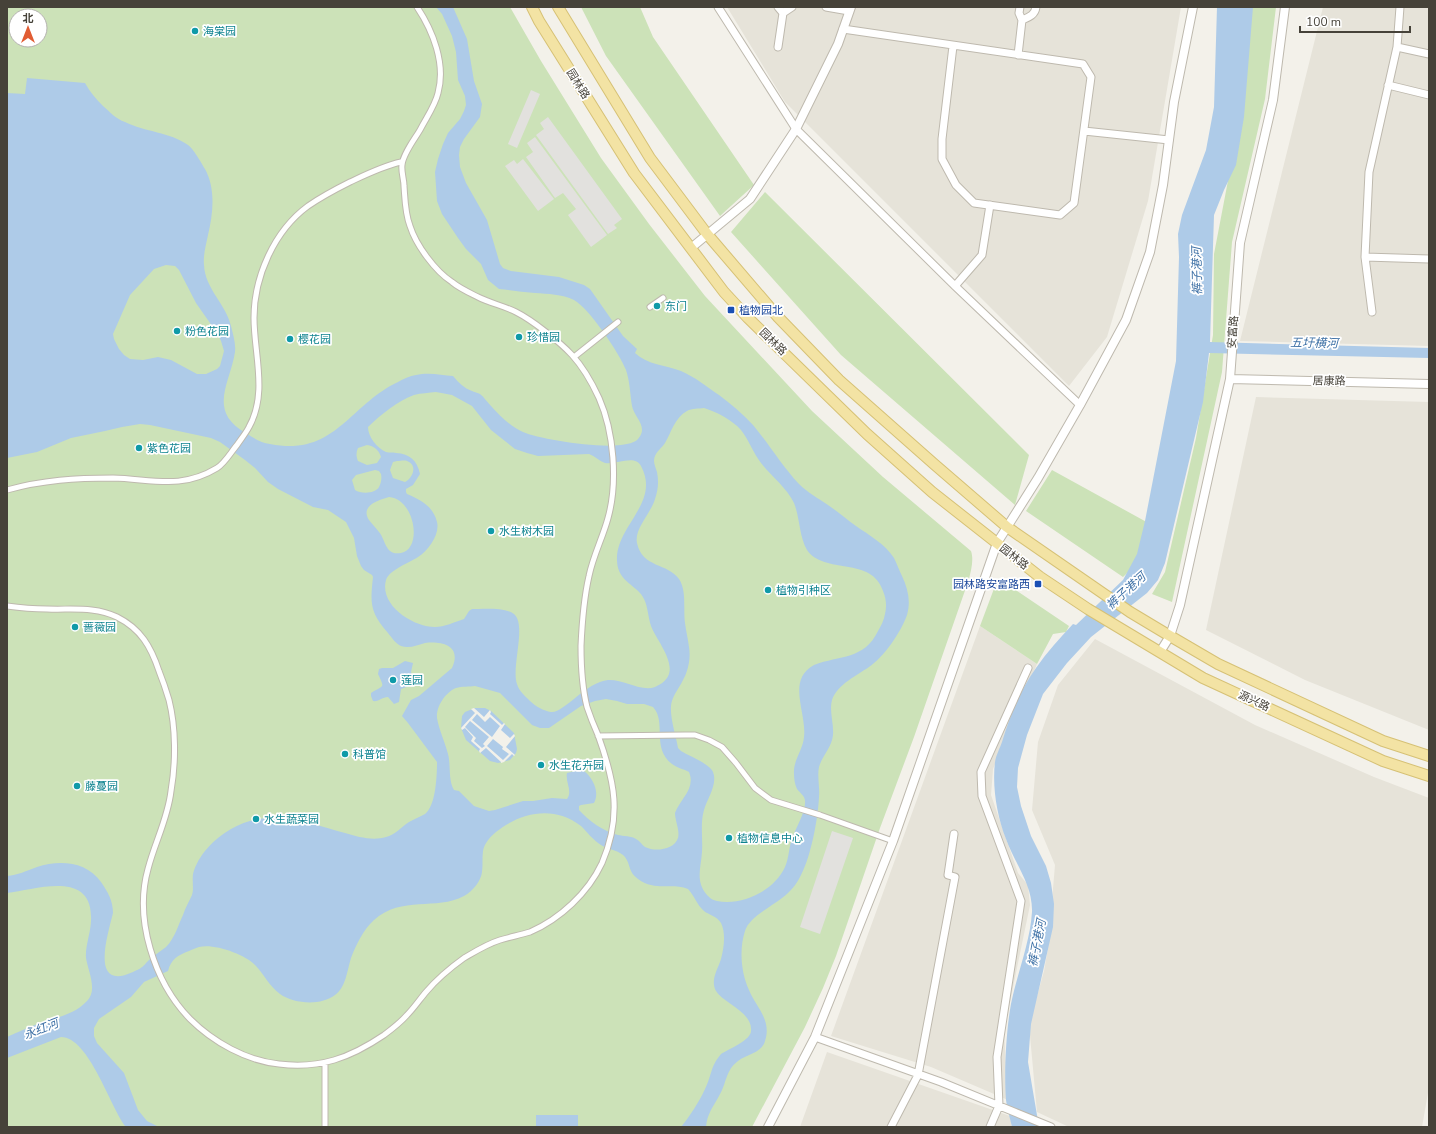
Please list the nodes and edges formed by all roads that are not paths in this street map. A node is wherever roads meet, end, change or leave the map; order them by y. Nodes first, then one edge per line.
1 (417, 7) edge
2 (532, 7) edge
3 (558, 7) edge
4 (718, 7) edge
5 (778, 7) edge
6 (792, 7) edge
7 (826, 7) edge
8 (1020, 7) edge
9 (1036, 7) edge
10 (1193, 7) edge
11 (1285, 7) edge
12 (1400, 7) edge
13 (850, 9) edge
14 (784, 13) junction
15 (1022, 20) junction
16 (843, 29) junction
17 (953, 46) junction
18 (1397, 47) junction
19 (778, 48) dead end
20 (1429, 54) edge
21 (1018, 55) junction
22 (1388, 85) junction
23 (1429, 94) edge
24 (796, 129) junction
25 (1084, 131) junction
26 (1169, 140) junction
27 (401, 162) junction
28 (990, 205) junction
29 (707, 234) junction
30 (691, 248) junction
31 (1365, 257) junction
32 (1429, 259) edge
33 (955, 286) junction
34 (663, 298) dead end
35 (650, 307) dead end
36 (1372, 312) dead end
37 (617, 323) dead end
38 (574, 357) junction
39 (1230, 379) junction
40 (1429, 384) edge
41 (1080, 405) junction
42 (7, 490) edge
43 (1008, 527) junction
44 (996, 544) junction
45 (1092, 586) joint
46 (7, 606) edge
47 (1088, 609) joint
48 (1170, 636) junction
49 (1160, 652) junction
50 (1028, 668) dead end
51 (598, 736) junction
52 (1429, 756) edge
53 (1429, 776) edge
54 (954, 834) dead end
55 (893, 841) junction
56 (816, 1037) junction
57 (325, 1063) junction
58 (918, 1075) junction
59 (1002, 1107) junction
60 (1050, 1126) edge
61 (325, 1127) edge
62 (768, 1127) edge
63 (891, 1127) edge
64 (990, 1127) edge

1 - 27 street
2 - 30 main road, 园林路
3 - 29 main road, 园林路
4 - 24 street
5 - 14 street
6 - 14 street
7 - 13 street
8 - 15 street
9 - 15 street
10 - 26 street
11 - 39 street, 安富路
12 - 18 street
13 - 16 street
14 - 19 street
15 - 21 street
16 - 17 street
16 - 24 street
17 - 21 street
17 - 28 street
18 - 20 street
18 - 22 street
21 - 25 street
22 - 23 street
22 - 31 street
24 - 29 street
24 - 33 street
25 - 26 street
25 - 28 street
26 - 41 street
27 - 38 street
27 - 42 street
28 - 33 street
29 - 30 street
29 - 43 main road, 园林路
30 - 44 main road, 园林路
31 - 32 street
31 - 36 street
33 - 41 street
34 - 35 street
37 - 38 street
38 - 51 street
39 - 40 street, 居康路
39 - 48 street, 安富路
41 - 43 street
43 - 44 street
43 - 45 main road, 园林路
44 - 47 main road, 园林路
44 - 55 street
45 - 48 main road, 源兴路
46 - 57 street
47 - 49 main road, 源兴路
48 - 49 street, 安富路
48 - 52 main road, 源兴路
49 - 53 main road, 源兴路
50 - 59 street
51 - 55 street
51 - 57 street
54 - 58 street
55 - 56 street
56 - 58 street
56 - 62 street
57 - 61 street
58 - 59 street
58 - 63 street
59 - 60 street
59 - 64 street

